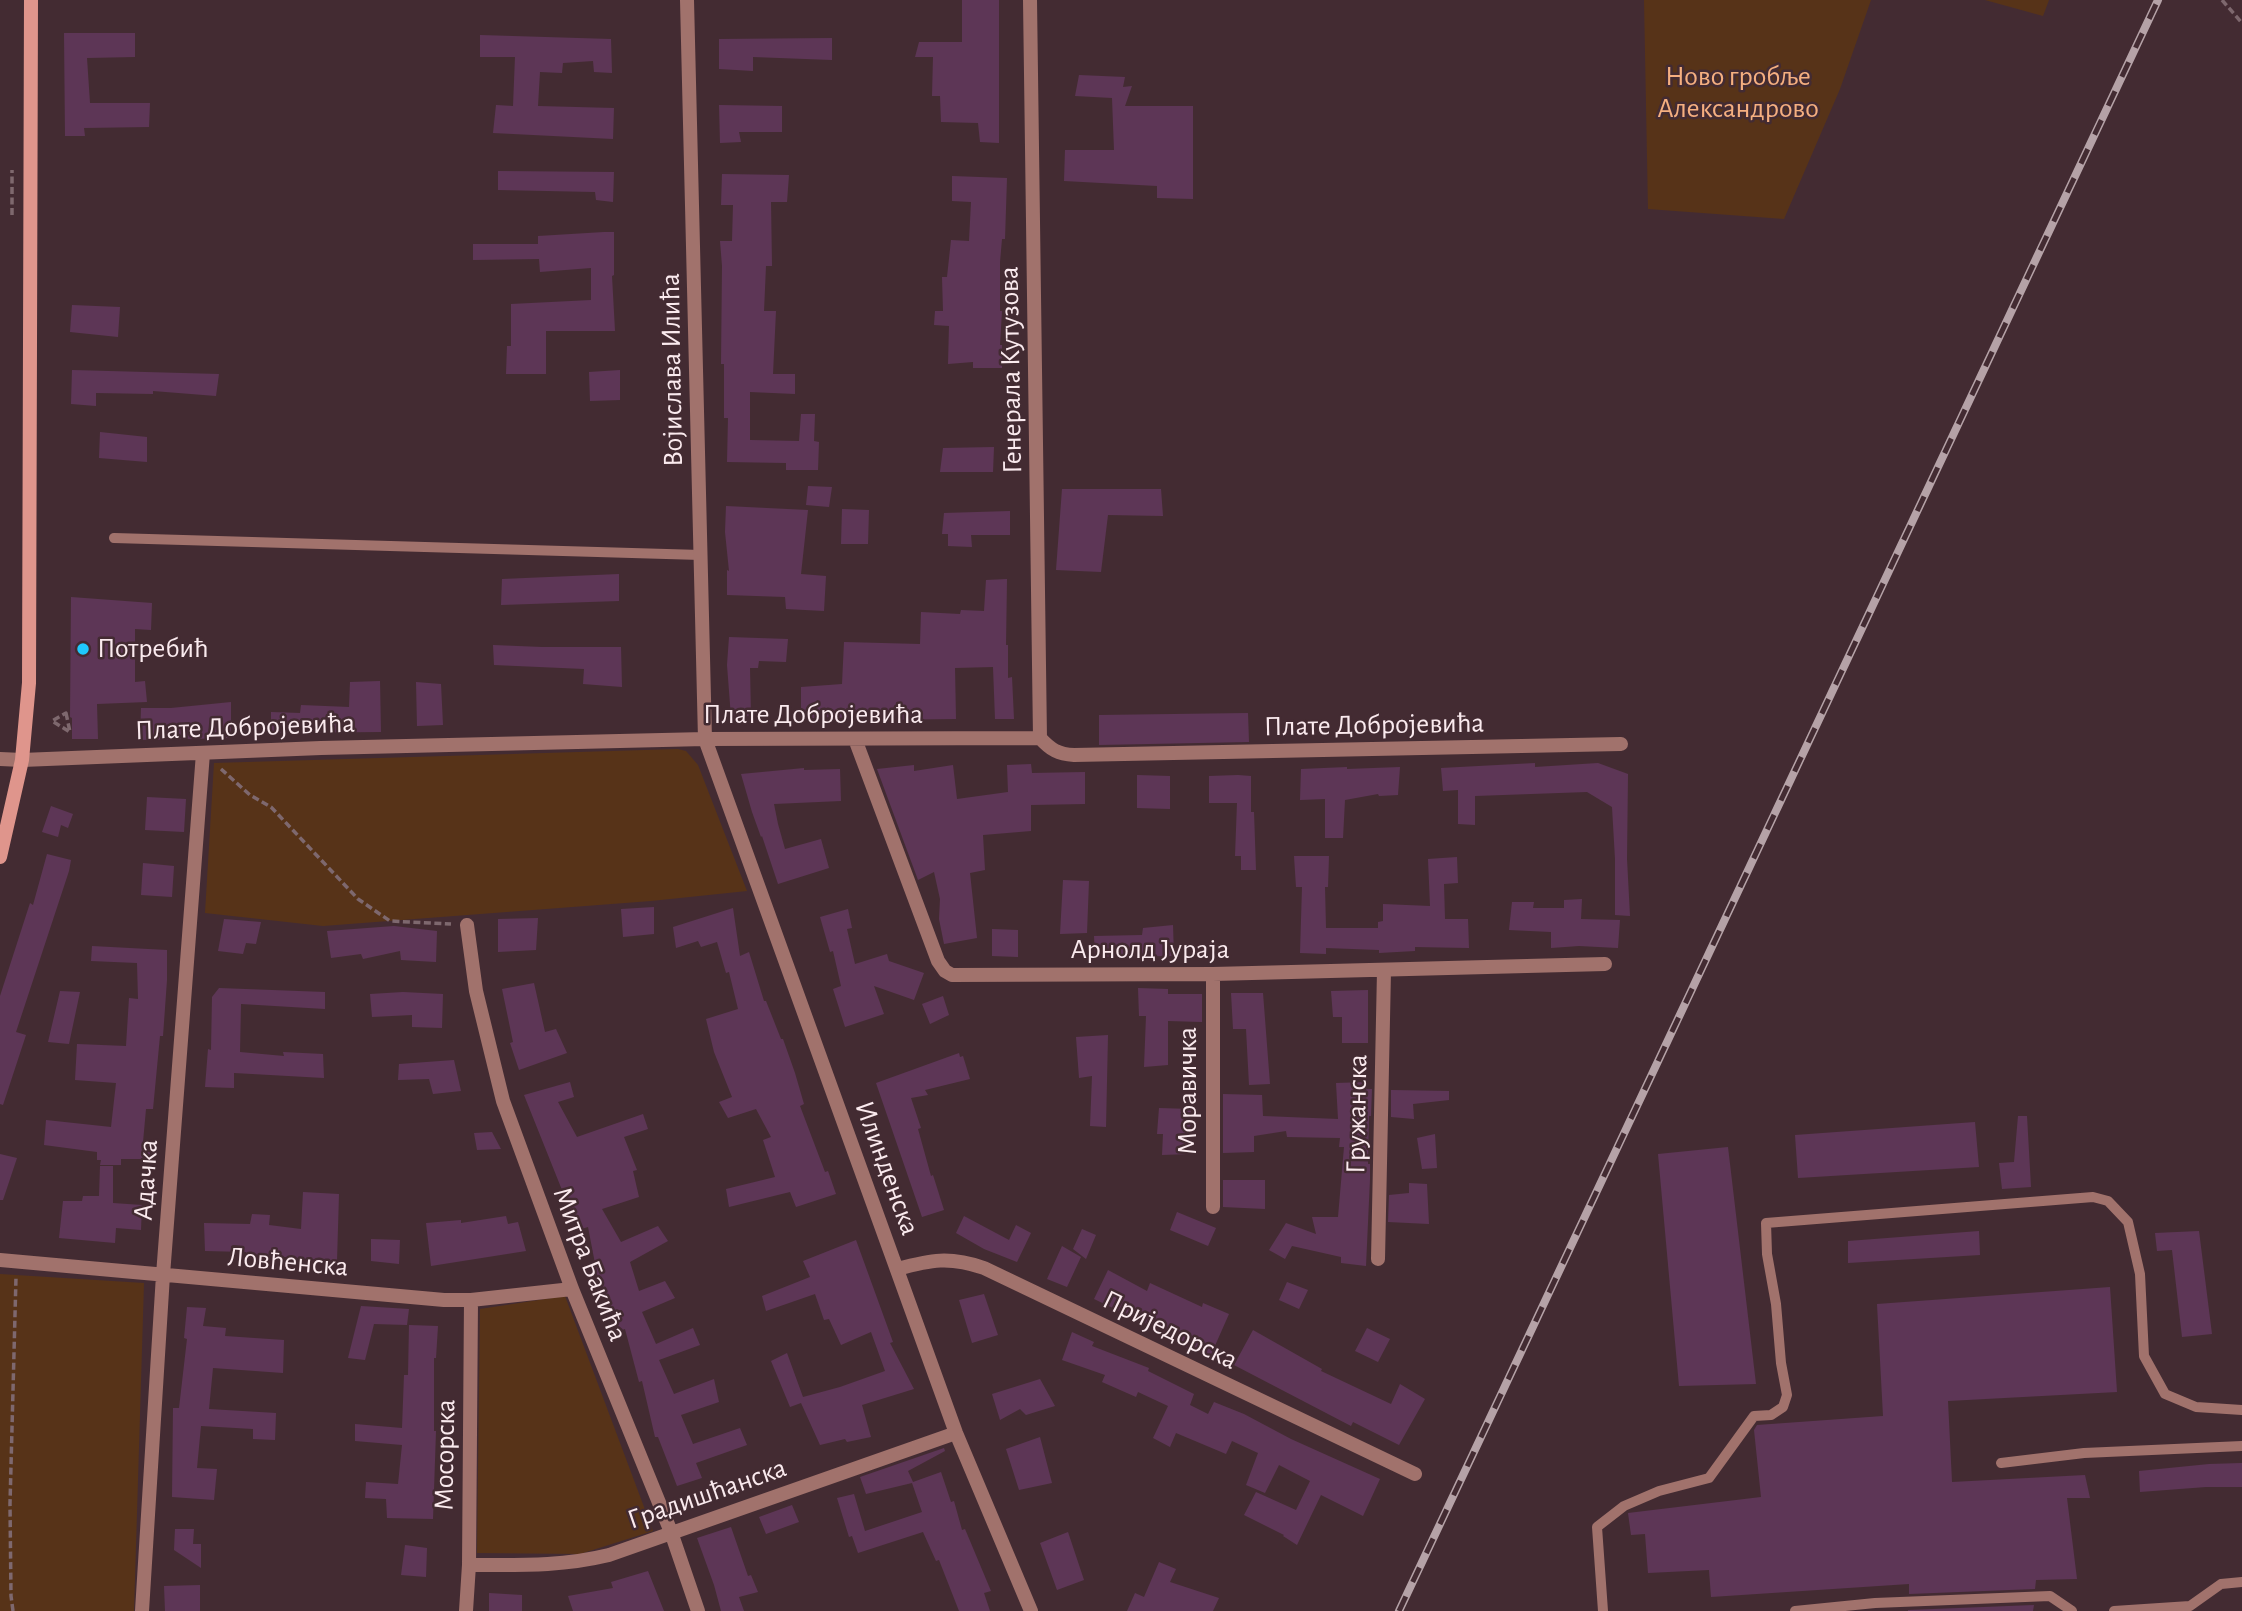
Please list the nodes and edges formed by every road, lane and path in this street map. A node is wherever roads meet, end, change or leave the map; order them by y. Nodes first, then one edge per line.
1 (31, 0) edge
2 (687, 0) edge
3 (1030, 0) edge
4 (2222, 0) edge
5 (2242, 23) edge
6 (114, 538) dead end
7 (701, 555) junction
8 (70, 732) joint
9 (1040, 738) junction
10 (705, 739) junction
11 (855, 739) junction
12 (1620, 744) dead end
13 (204, 752) junction
14 (0, 759) edge
15 (22, 760) junction
16 (0, 857) edge
17 (467, 925) joint
18 (1605, 964) dead end
19 (1384, 971) junction
20 (1213, 974) junction
21 (1213, 1207) dead end
22 (1378, 1259) dead end
23 (0, 1260) edge
24 (17, 1261) junction
25 (897, 1269) junction
26 (163, 1275) junction
27 (572, 1289) junction
28 (471, 1300) junction
29 (2242, 1410) edge
30 (956, 1433) junction
31 (2242, 1446) edge
32 (2001, 1463) dead end
33 (1415, 1474) dead end
34 (671, 1532) junction
35 (469, 1564) junction
36 (2242, 1582) edge
37 (13, 1611) edge
38 (142, 1611) edge
39 (466, 1611) edge
40 (698, 1611) edge
41 (1031, 1611) edge
42 (1604, 1611) edge
43 (1795, 1611) edge
44 (2072, 1611) edge
45 (2114, 1611) edge

1 - 15 main road
2 - 7 street, Војислава Илића
3 - 9 street, Генерала Кутузова
4 - 5 path
6 - 7 lane
7 - 10 street, Војислава Илића
8 - 8 path
9 - 11 street, Плате Добројевића
9 - 12 street, Плате Добројевића
10 - 11 street, Плате Добројевића
10 - 13 street, Плате Добројевића
10 - 25 street, Илинденска
11 - 20 street, Арнолд Јураја
13 - 15 street, Плате Добројевића
13 - 17 path
13 - 26 street, Адачка
14 - 15 street, Плате Добројевића
15 - 16 main road
17 - 27 street, Митра Бакића
18 - 19 street, Арнолд Јураја
19 - 20 street, Арнолд Јураја
19 - 22 street, Гружанска
20 - 21 street, Моравичка
23 - 24 street, Ловћенска
24 - 26 street, Ловћенска
24 - 37 path
25 - 30 street, Илинденска
25 - 33 street, Приједорска
26 - 28 street, Ловћенска
26 - 38 street, Адачка
27 - 28 street, Ловћенска
27 - 34 street, Митра Бакића
28 - 35 street, Мосорска
29 - 42 lane
30 - 34 street, Градишћанска
30 - 41 street, Илинденска
31 - 32 lane
34 - 35 street, Градишћанска
34 - 40 street, Митра Бакића
35 - 39 street, Мосорска
36 - 45 lane
43 - 44 lane

